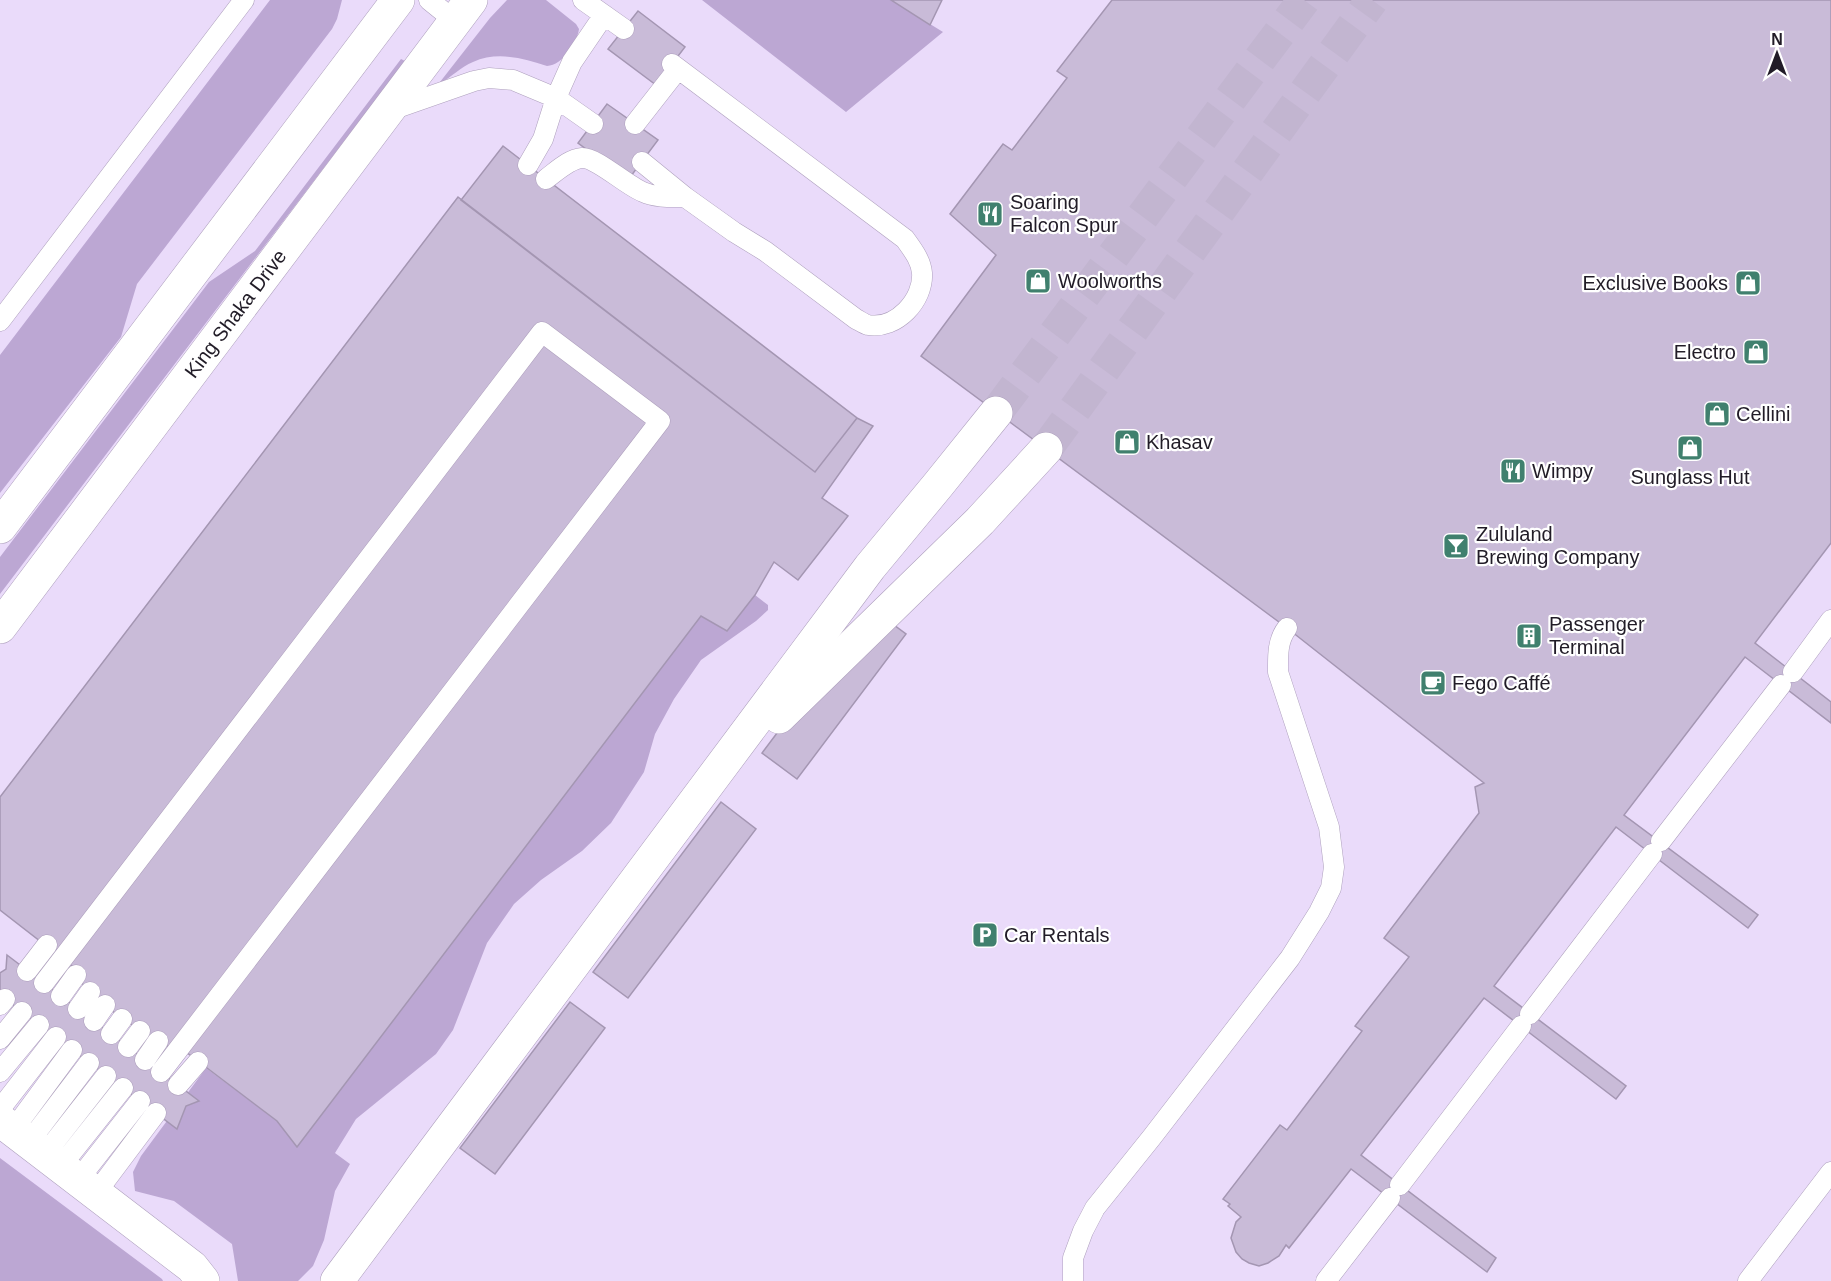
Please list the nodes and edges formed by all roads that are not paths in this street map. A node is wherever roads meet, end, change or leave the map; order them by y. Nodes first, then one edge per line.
1 (244, 0) edge
2 (399, 0) edge
3 (429, 0) edge
4 (583, 0) edge
5 (463, 10) edge
6 (604, 15) junction
7 (624, 29) dead end
8 (556, 98) junction
9 (389, 111) junction
10 (593, 124) dead end
11 (635, 124) dead end
12 (642, 162) dead end
13 (528, 165) dead end
14 (546, 178) dead end
15 (685, 197) junction
16 (0, 321) edge
17 (996, 413) tunnel mouth
18 (1046, 449) tunnel mouth
19 (0, 527) edge
20 (1831, 620) edge
21 (0, 627) edge
22 (1287, 628) dead end
23 (704, 790) junction
24 (47, 945) dead end
25 (27, 970) dead end
26 (76, 975) dead end
27 (44, 983) dead end
28 (90, 992) dead end
29 (61, 996) dead end
30 (78, 1009) dead end
31 (22, 1012) dead end
32 (39, 1025) dead end
33 (140, 1031) dead end
34 (56, 1037) dead end
35 (0, 1039) edge
36 (158, 1041) dead end
37 (128, 1047) dead end
38 (72, 1050) dead end
39 (145, 1060) dead end
40 (198, 1062) dead end
41 (89, 1063) dead end
42 (0, 1072) edge
43 (161, 1072) dead end
44 (106, 1076) dead end
45 (178, 1085) dead end
46 (123, 1088) dead end
47 (140, 1101) dead end
48 (156, 1113) dead end
49 (40, 1149) edge
50 (1831, 1172) edge
51 (203, 1281) edge
52 (337, 1281) edge
53 (1073, 1281) edge
54 (1326, 1281) edge
55 (1748, 1281) edge

1 - 16 lane
2 - 19 street
3 - 5 lane
4 - 6 lane
5 - 9 street, King Shaka Drive
6 - 7 lane
6 - 8 lane
8 - 9 lane
8 - 10 lane
8 - 13 lane
9 - 21 street, King Shaka Drive
11 - 15 lane
12 - 15 lane
14 - 15 lane
17 - 23 street
18 - 23 street
20 - 54 lane
22 - 53 lane
23 - 52 street
24 - 25 lane
26 - 29 lane
27 - 43 lane
28 - 30 lane
31 - 35 lane
32 - 42 lane
33 - 37 lane
34 - 49 lane
36 - 39 lane
38 - 49 lane
40 - 45 lane
41 - 49 lane
44 - 49 lane
46 - 49 lane
47 - 49 lane
48 - 49 lane
49 - 51 street
50 - 55 lane

